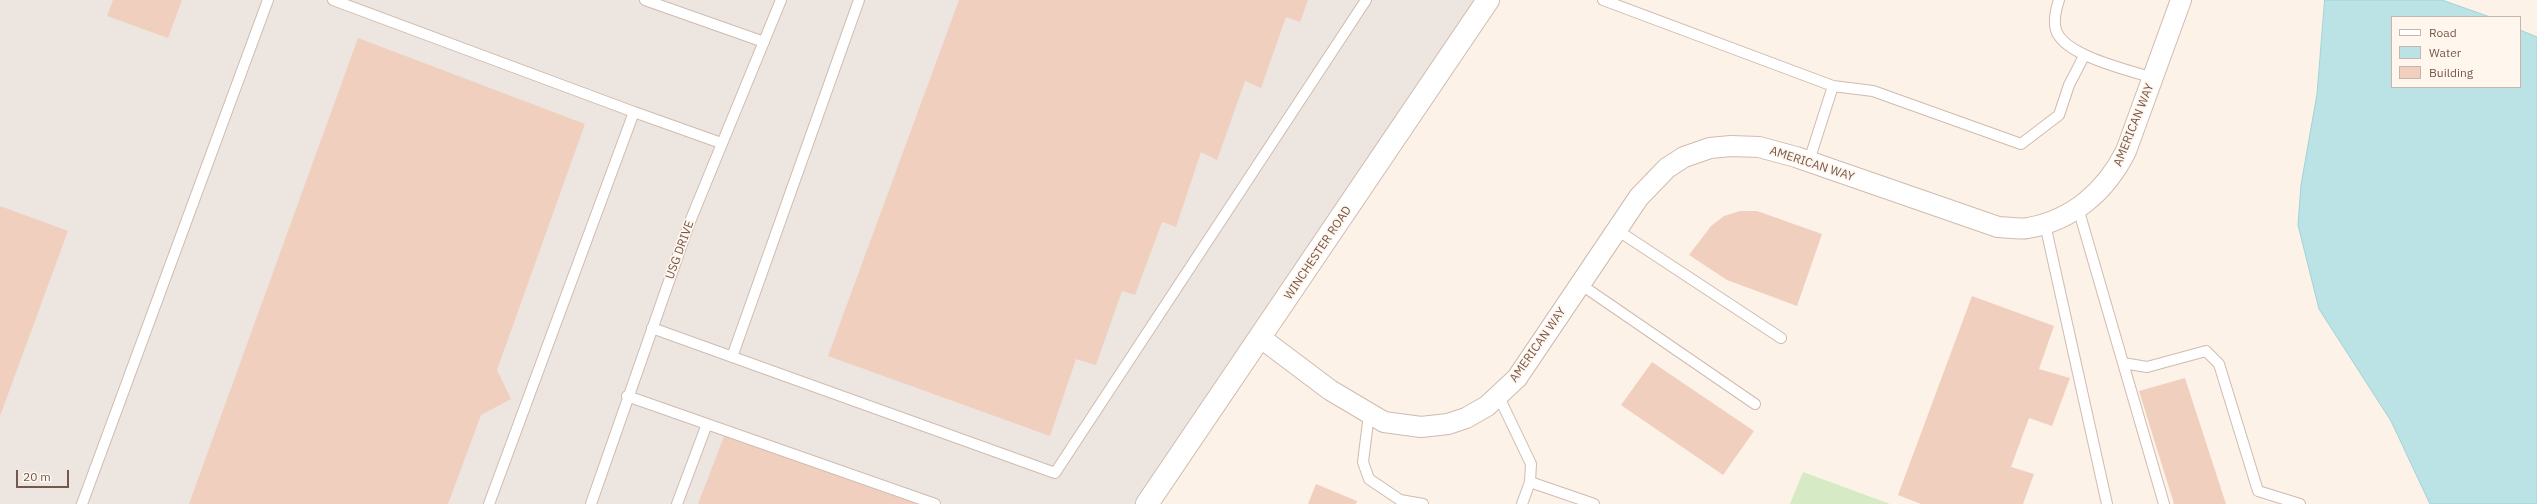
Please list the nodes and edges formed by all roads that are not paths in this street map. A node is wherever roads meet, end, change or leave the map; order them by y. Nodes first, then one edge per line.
1 (268, 0) edge
2 (333, 0) edge
3 (645, 0) edge
4 (782, 0) edge
5 (859, 0) edge
6 (1366, 0) edge
7 (1488, 0) edge
8 (1603, 0) edge
9 (2059, 0) edge
10 (2181, 0) edge
11 (764, 42) junction
12 (2084, 56) junction
13 (2153, 78) junction
14 (1833, 86) junction
15 (634, 112) junction
16 (721, 143) junction
17 (1809, 161) junction
18 (2078, 208) junction
19 (2045, 224) junction
20 (1617, 230) junction
21 (1580, 284) junction
22 (652, 328) junction
23 (1261, 338) junction
24 (1781, 338) dead end
25 (732, 357) junction
26 (2123, 363) junction
27 (627, 396) junction
28 (1499, 397) junction
29 (1755, 404) dead end
30 (1369, 414) junction
31 (706, 424) junction
32 (1530, 482) junction
33 (82, 504) edge
34 (489, 504) edge
35 (591, 504) edge
36 (677, 504) edge
37 (935, 504) edge
38 (1147, 504) edge
39 (1423, 504) edge
40 (1522, 504) edge
41 (1594, 504) edge
42 (2107, 504) edge
43 (2164, 504) edge
44 (2300, 504) edge

1 - 33 lane
2 - 15 lane
3 - 11 lane
4 - 11 lane, USG DRIVE
5 - 25 lane
6 - 25 lane
7 - 23 main road, WINCHESTER ROAD
8 - 14 lane
9 - 12 lane
10 - 13 street, AMERICAN WAY
11 - 16 lane, USG DRIVE
12 - 13 lane
12 - 14 lane
13 - 18 street, AMERICAN WAY
14 - 17 lane
15 - 16 lane
15 - 34 lane
16 - 22 lane, USG DRIVE
17 - 19 street, AMERICAN WAY
17 - 20 street, AMERICAN WAY
18 - 19 street, AMERICAN WAY
18 - 26 lane
19 - 42 lane
20 - 21 street, AMERICAN WAY
20 - 24 lane
21 - 28 street, AMERICAN WAY
21 - 29 lane
22 - 25 lane
22 - 27 lane, USG DRIVE
23 - 30 street, AMERICAN WAY
23 - 38 main road, WINCHESTER ROAD
26 - 43 lane
26 - 44 lane
27 - 31 lane
27 - 35 lane, USG DRIVE
28 - 30 street, AMERICAN WAY
28 - 32 lane
30 - 39 lane
31 - 36 lane
31 - 37 lane
32 - 40 lane
32 - 41 lane

